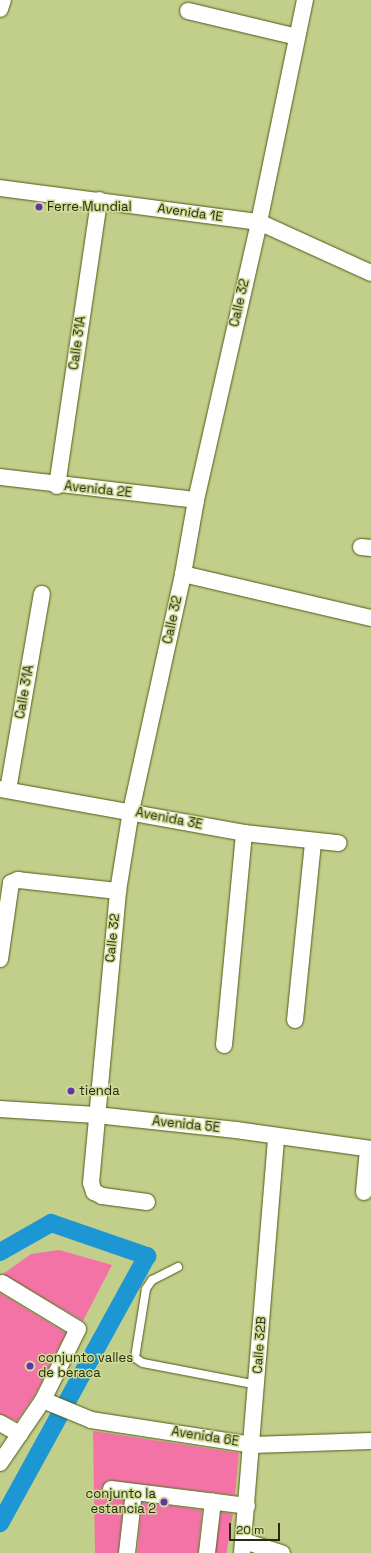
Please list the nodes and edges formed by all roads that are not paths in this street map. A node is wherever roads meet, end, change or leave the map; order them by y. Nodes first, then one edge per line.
1 (2, 0) edge
2 (305, 0) edge
3 (0, 9) edge
4 (188, 11) dead end
5 (297, 36) junction
6 (0, 188) edge
7 (99, 200) junction
8 (259, 222) junction
9 (371, 272) edge
10 (0, 477) edge
11 (57, 486) junction
12 (196, 500) junction
13 (183, 574) junction
14 (42, 594) dead end
15 (371, 618) edge
16 (4, 789) edge
17 (131, 811) junction
18 (244, 833) junction
19 (313, 842) junction
20 (338, 843) dead end
21 (118, 891) junction
22 (0, 959) edge
23 (295, 1020) dead end
24 (224, 1045) dead end
25 (0, 1109) edge
26 (96, 1115) junction
27 (276, 1136) junction
28 (370, 1149) edge
29 (364, 1192) dead end
30 (147, 1202) dead end
31 (178, 1267) dead end
32 (2, 1282) dead end
33 (257, 1385) junction
34 (44, 1400) junction
35 (0, 1423) edge
36 (20, 1434) junction
37 (371, 1441) edge
38 (252, 1445) junction
39 (0, 1463) edge
40 (111, 1489) dead end
41 (134, 1492) junction
42 (213, 1501) junction
43 (247, 1506) junction
44 (243, 1547) edge
45 (127, 1553) edge
46 (207, 1553) edge
47 (282, 1553) edge

1 - 3 street
2 - 5 street, Calle 32
4 - 5 street
5 - 8 street, Calle 32
6 - 7 street, Avenida 1E
7 - 8 street, Avenida 1E
7 - 11 street, Calle 31A
8 - 9 street, Avenida 1E
8 - 12 street, Calle 32
10 - 11 street, Avenida 2E
11 - 12 street, Avenida 2E
12 - 13 street, Calle 32
13 - 15 street
13 - 17 street, Calle 32
14 - 16 street, Calle 31A
16 - 17 street, Avenida 3E
17 - 18 street, Avenida 3E
17 - 21 street, Calle 32
18 - 19 street, Avenida 3E
18 - 24 street
19 - 20 street, Avenida 3E
19 - 23 street
21 - 22 street
21 - 26 street, Calle 32
25 - 26 street, Avenida 5E
26 - 27 street, Avenida 5E
26 - 30 street, Calle 32
27 - 28 street, Avenida 5E
27 - 33 street, Calle 32B
28 - 29 street
31 - 33 lane
32 - 34 street
33 - 38 street, Calle 32B
34 - 36 street
34 - 38 street, Avenida 6E
35 - 36 street
36 - 39 street
37 - 38 street, Avenida 6E
38 - 43 street, Calle 32B
40 - 41 street
41 - 42 street
41 - 45 street
42 - 43 street
42 - 46 street
43 - 44 street, Calle 32B
44 - 47 street

